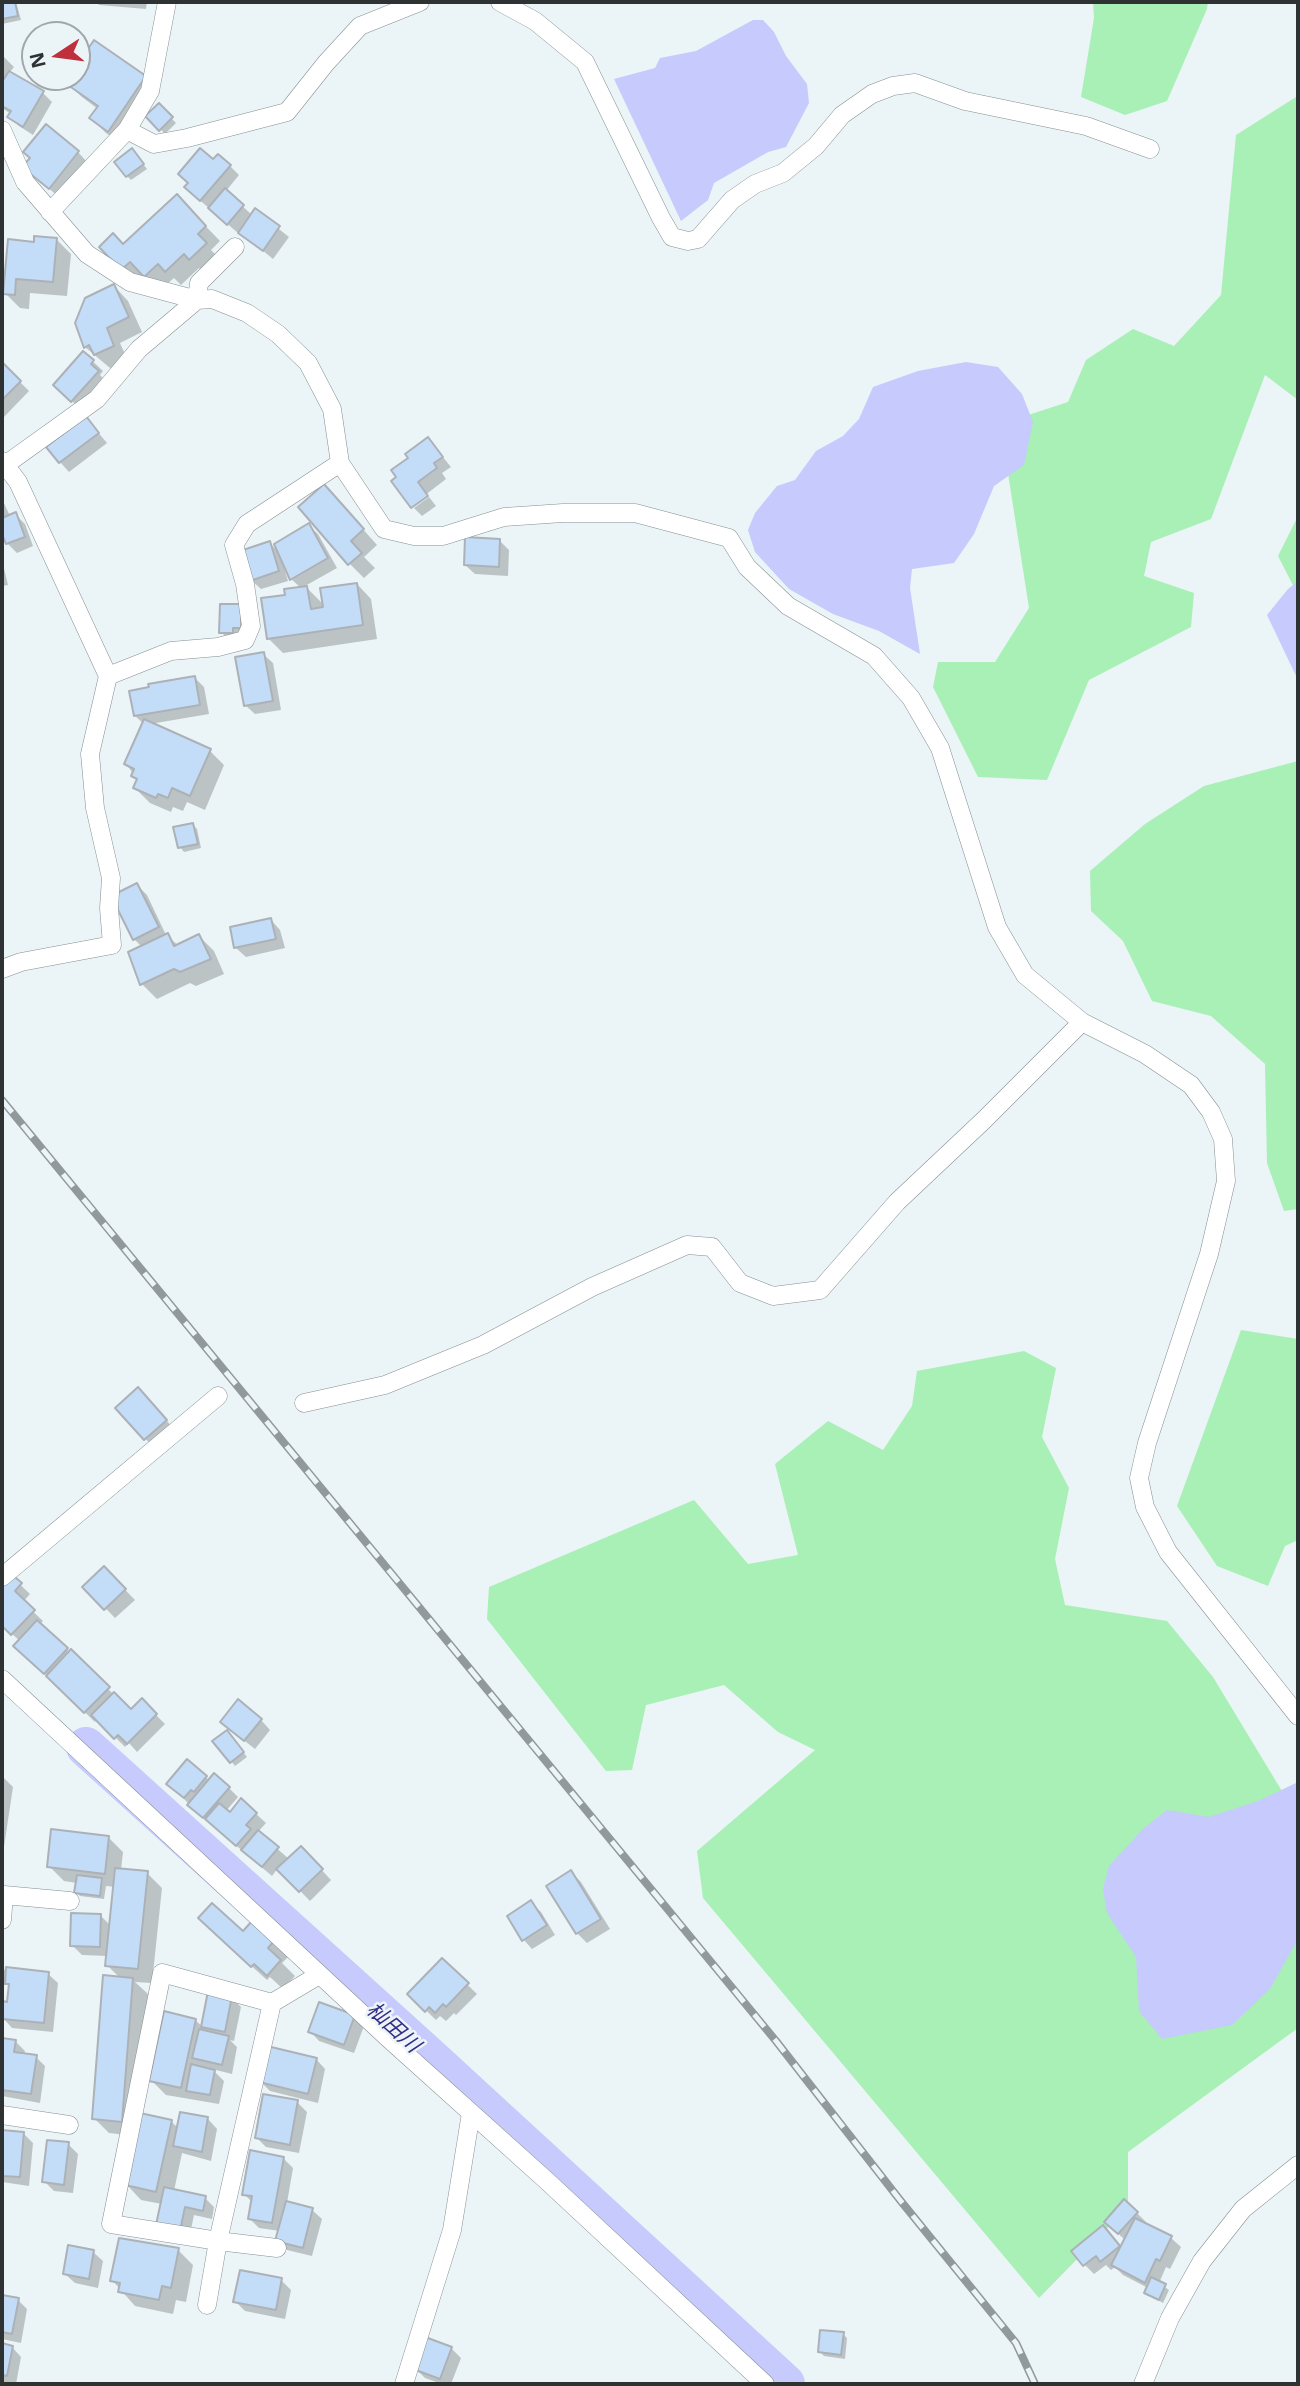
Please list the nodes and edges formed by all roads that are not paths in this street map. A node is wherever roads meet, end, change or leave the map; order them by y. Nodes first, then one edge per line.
1 (167, 2) edge
2 (420, 2) edge
3 (500, 2) edge
4 (2, 130) edge
5 (127, 130) junction
6 (1150, 149) dead end
7 (50, 212) junction
8 (235, 247) dead end
9 (197, 300) junction
10 (3, 463) edge
11 (340, 463) junction
12 (108, 676) junction
13 (2, 969) edge
14 (1082, 1022) junction
15 (218, 1396) dead end
16 (304, 1403) dead end
17 (2, 1577) edge
18 (2, 1679) edge
19 (1298, 1716) edge
20 (70, 1901) dead end
21 (2, 1920) edge
22 (319, 1975) junction
23 (272, 2003) junction
24 (471, 2113) junction
25 (2, 2115) edge
26 (69, 2125) dead end
27 (1298, 2165) edge
28 (218, 2241) junction
29 (277, 2248) dead end
30 (207, 2305) dead end
31 (404, 2384) edge
32 (765, 2384) edge
33 (1143, 2384) edge

1 - 5 street
2 - 5 street
3 - 6 street
4 - 7 street
5 - 7 street
7 - 9 street
8 - 9 street
9 - 10 street
9 - 11 street
10 - 12 street
11 - 12 street
11 - 14 street
12 - 13 street
14 - 16 street
14 - 19 street
15 - 17 street
18 - 22 street
20 - 21 street
22 - 23 street
22 - 24 street
23 - 28 street
23 - 28 street
24 - 31 street
24 - 32 street
25 - 26 street
27 - 33 street
28 - 29 street
28 - 30 street

